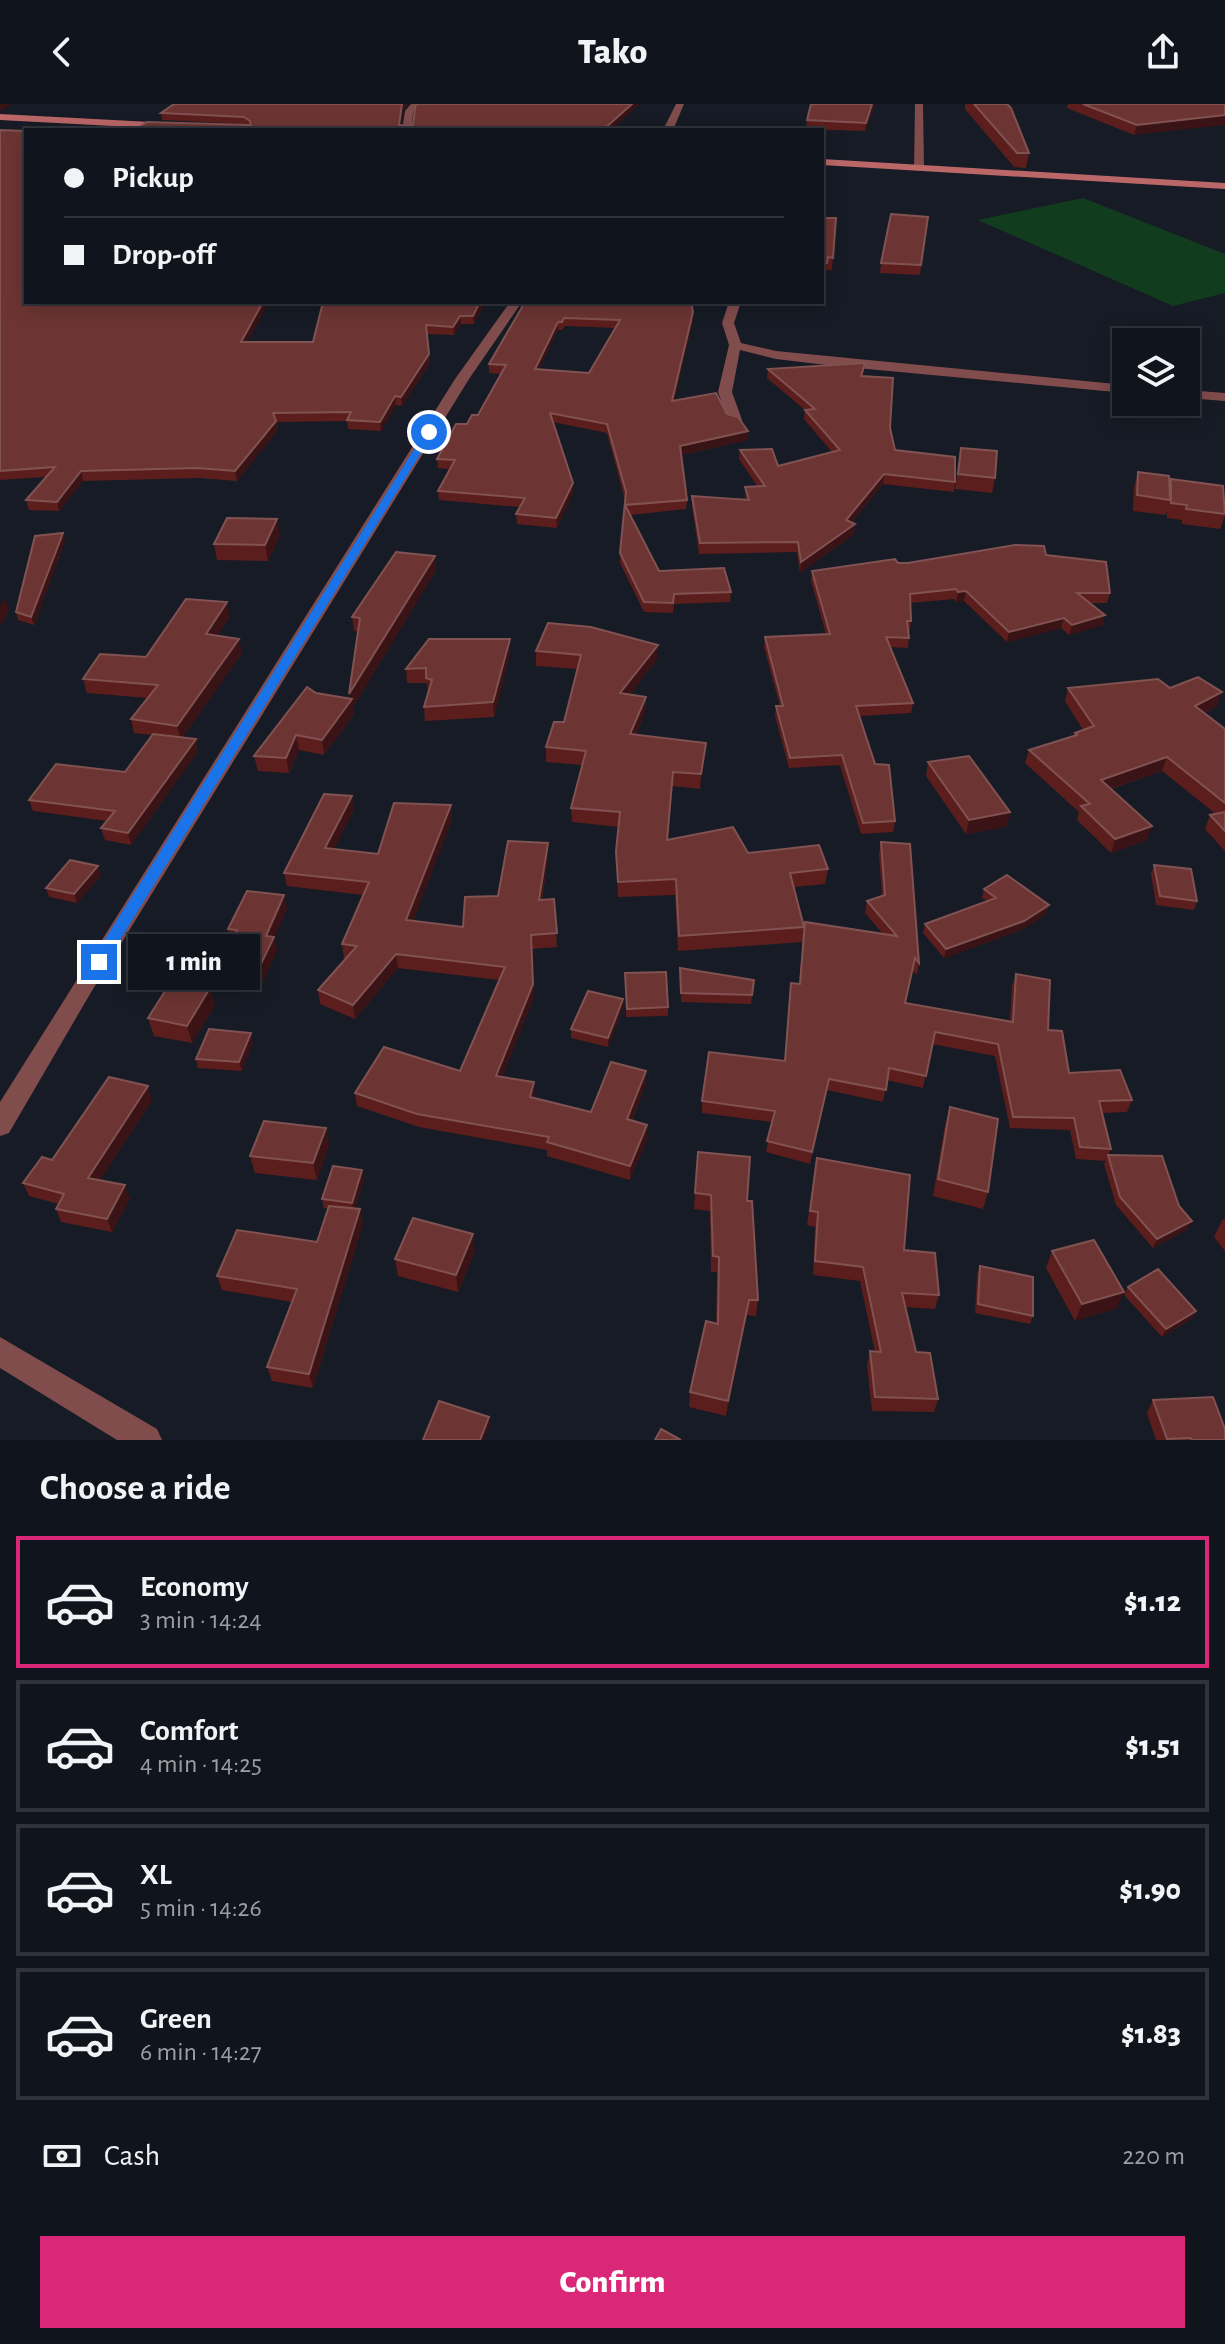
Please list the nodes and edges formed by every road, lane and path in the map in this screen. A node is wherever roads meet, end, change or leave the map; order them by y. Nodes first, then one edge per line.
1 (416, 104) edge
2 (680, 104) edge
3 (919, 104) edge
4 (0, 117) edge
5 (174, 126) edge
6 (407, 128) edge
7 (669, 128) edge
8 (824, 162) edge
9 (919, 168) junction
10 (1225, 186) edge
11 (515, 304) edge
12 (734, 304) edge
13 (735, 345) junction
14 (1112, 388) edge
15 (1200, 395) edge
16 (1225, 397) edge
17 (735, 420) edge
18 (0, 1125) edge
19 (0, 1351) edge
20 (146, 1440) edge

1 - 6 street
2 - 7 street
3 - 9 street
4 - 5 main road
8 - 9 main road
9 - 10 main road
11 - 18 street
12 - 13 street
13 - 14 street
13 - 17 street
15 - 16 street
19 - 20 street

